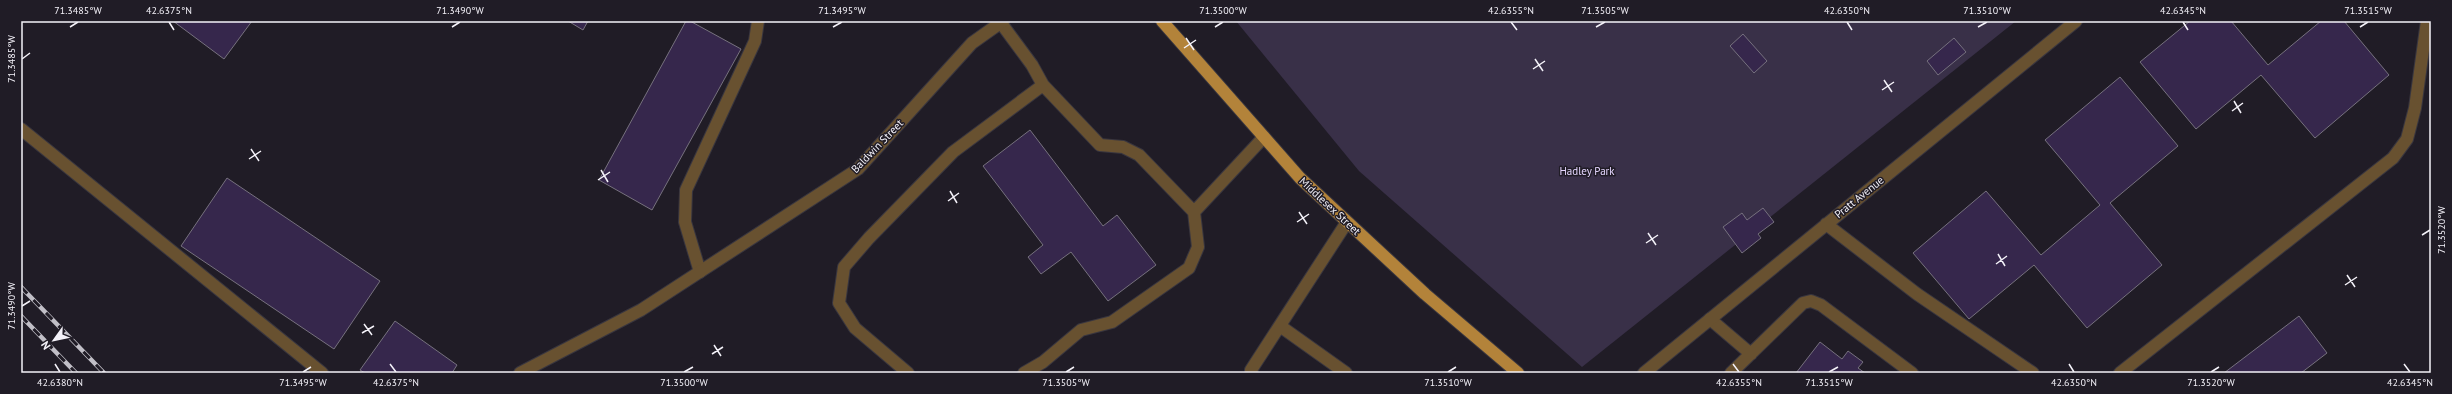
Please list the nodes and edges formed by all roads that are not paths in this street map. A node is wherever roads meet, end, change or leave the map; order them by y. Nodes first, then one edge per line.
1 (758, 21) edge
2 (1162, 21) edge
3 (2076, 21) edge
4 (2427, 21) edge
5 (1002, 22) edge
6 (1043, 85) junction
7 (21, 129) edge
8 (1264, 137) junction
9 (1194, 212) junction
10 (1347, 222) junction
11 (1826, 224) junction
12 (700, 272) junction
13 (1710, 319) junction
14 (1280, 326) junction
15 (1751, 354) junction
16 (1250, 372) edge
17 (322, 373) edge
18 (520, 373) edge
19 (908, 373) edge
20 (1024, 373) edge
21 (1346, 373) edge
22 (1518, 373) edge
23 (1644, 373) edge
24 (1732, 373) edge
25 (1912, 373) edge
26 (2033, 373) edge
27 (2120, 373) edge

1 - 12 street
2 - 8 main road, Middlesex Street
3 - 11 street, Pratt Avenue
4 - 27 street
5 - 6 street
5 - 12 street, Baldwin Street
6 - 9 street
6 - 19 street
7 - 17 street
8 - 9 street
8 - 10 main road, Middlesex Street
9 - 20 street
10 - 14 street
10 - 22 main road, Middlesex Street
11 - 13 street, Pratt Avenue
11 - 26 street
12 - 18 street, Baldwin Street
13 - 15 street
13 - 23 street, Pratt Avenue
14 - 16 street
14 - 21 street
15 - 24 street
15 - 25 street

